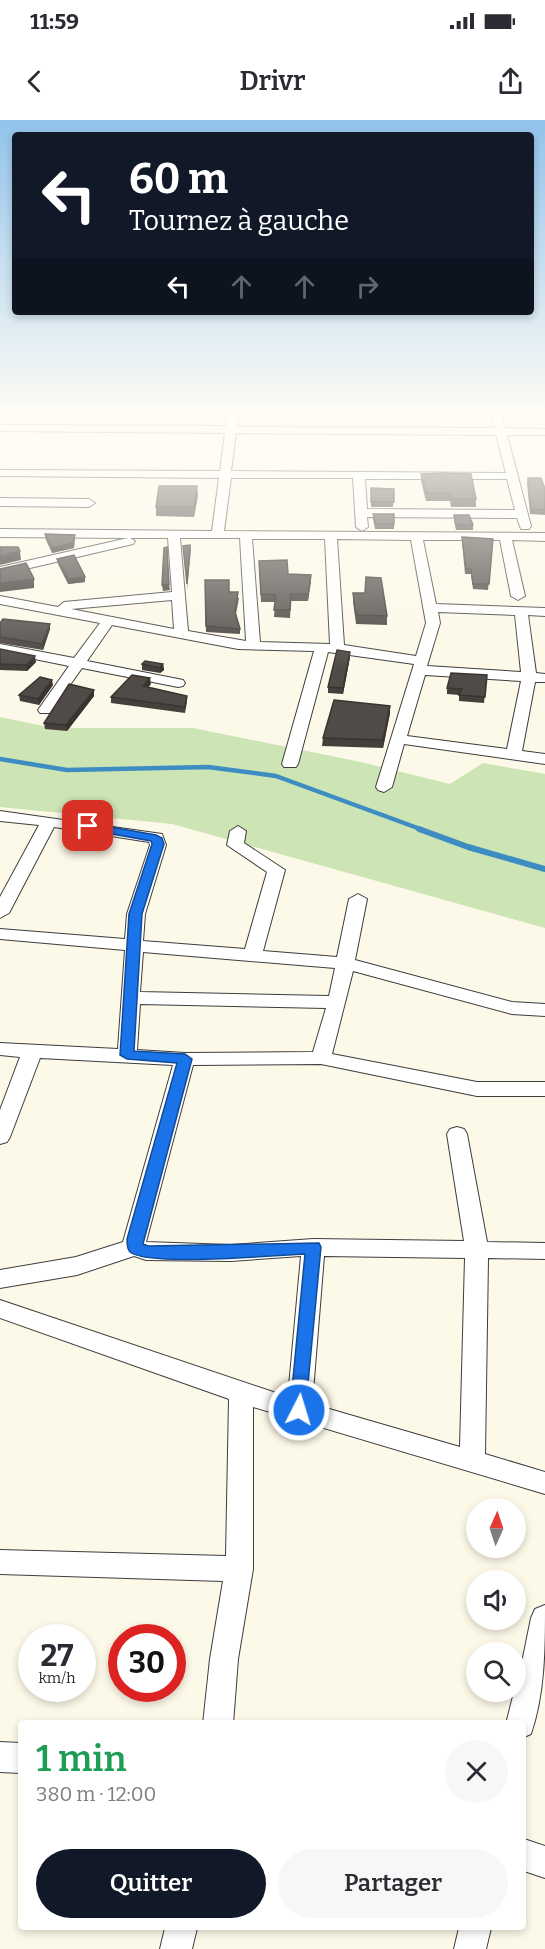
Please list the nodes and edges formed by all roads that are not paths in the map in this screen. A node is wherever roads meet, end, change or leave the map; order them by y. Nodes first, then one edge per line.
1 (75, 498) edge
2 (111, 498) edge
3 (223, 498) edge
4 (360, 498) edge
5 (518, 498) edge
6 (0, 502) edge
7 (89, 503) junction
8 (361, 513) junction
9 (522, 514) junction
10 (0, 533) edge
11 (168, 534) junction
12 (218, 534) junction
13 (246, 534) junction
14 (331, 535) junction
15 (362, 535) junction
16 (416, 536) junction
17 (505, 536) junction
18 (528, 537) junction
19 (545, 537) edge
20 (0, 571) edge
21 (178, 595) junction
22 (518, 596) dead end
23 (0, 600) edge
24 (431, 608) junction
25 (43, 609) junction
26 (521, 611) junction
27 (545, 612) edge
28 (108, 621) junction
29 (181, 634) junction
30 (253, 644) junction
31 (0, 648) edge
32 (329, 648) junction
33 (78, 663) junction
34 (421, 665) junction
35 (529, 677) junction
36 (545, 678) edge
37 (178, 683) dead end
38 (45, 710) dead end
39 (399, 739) junction
40 (514, 755) junction
41 (545, 759) edge
42 (290, 764) dead end
43 (384, 787) dead end
44 (0, 816) edge
45 (49, 821) junction
46 (238, 831) dead end
47 (358, 899) dead end
48 (0, 914) edge
49 (0, 934) edge
50 (134, 945) junction
51 (253, 954) junction
52 (344, 963) junction
53 (130, 998) junction
54 (337, 1002) junction
55 (545, 1010) edge
56 (33, 1048) junction
57 (0, 1049) edge
58 (127, 1055) junction
59 (321, 1058) junction
60 (185, 1059) junction
61 (545, 1089) edge
62 (457, 1134) dead end
63 (0, 1137) edge
64 (135, 1247) junction
65 (313, 1247) junction
66 (477, 1251) junction
67 (545, 1251) edge
68 (0, 1279) edge
69 (0, 1309) edge
70 (241, 1393) junction
71 (299, 1410) junction
72 (472, 1463) junction
73 (545, 1483) edge
74 (0, 1562) edge
75 (239, 1569) junction
76 (545, 1618) edge
77 (218, 1720) edge
78 (522, 1720) edge
79 (0, 1757) edge
80 (18, 1758) edge
81 (526, 1856) edge
82 (545, 1862) edge
83 (181, 1930) edge
84 (475, 1930) edge
85 (176, 1949) edge
86 (470, 1949) edge

1 - 7 street
2 - 7 street
3 - 12 street
4 - 8 street
5 - 9 street
6 - 7 street
7 - 10 street
7 - 11 street
8 - 9 street
8 - 15 street
9 - 18 street
11 - 12 street
11 - 20 street
11 - 21 street
12 - 13 street
13 - 14 street
13 - 30 street
14 - 15 street
14 - 32 street
15 - 16 street
16 - 17 street
16 - 24 street
17 - 18 street
17 - 22 street
18 - 19 street
21 - 25 street
21 - 29 street
23 - 25 street
24 - 26 street
24 - 34 street
25 - 28 street
26 - 27 street
26 - 35 street
28 - 29 street
28 - 33 street
29 - 30 street
30 - 32 street
31 - 33 street
32 - 34 street
32 - 42 street
33 - 37 street
33 - 38 street
34 - 35 street
34 - 39 street
35 - 36 street
35 - 40 street
39 - 40 street
39 - 43 street
40 - 41 street
44 - 45 street
45 - 48 street
45 - 50 street
46 - 51 street
47 - 52 street
49 - 50 street
50 - 51 street
50 - 53 street
51 - 52 street
52 - 54 street
52 - 55 street
53 - 54 street
53 - 58 street
54 - 59 street
56 - 57 street
56 - 58 street
56 - 63 street
58 - 60 street
59 - 60 street
59 - 61 street
60 - 64 street
62 - 66 street
64 - 65 street
64 - 68 street
65 - 66 street
65 - 71 street
66 - 67 street
66 - 72 street
69 - 70 street
70 - 71 street
70 - 75 street
71 - 72 street
72 - 73 street
74 - 75 street
75 - 77 street
76 - 78 street
79 - 80 street
81 - 82 street
83 - 85 street
84 - 86 street

